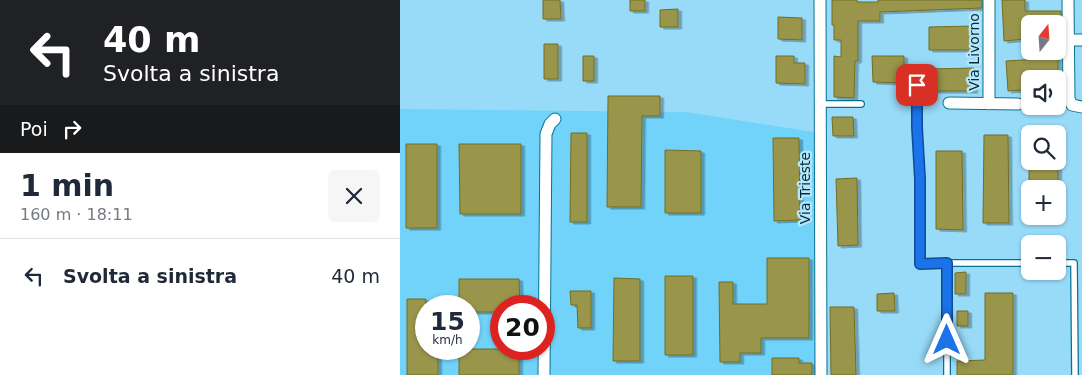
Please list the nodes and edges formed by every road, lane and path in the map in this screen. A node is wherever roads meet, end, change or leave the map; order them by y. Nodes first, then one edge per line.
1 (820, 0) edge
2 (989, 0) edge
3 (1068, 0) edge
4 (1068, 40) junction
5 (1082, 40) edge
6 (917, 85) dead end
7 (950, 103) dead end
8 (820, 104) junction
9 (861, 104) dead end
10 (989, 104) junction
11 (1018, 104) dead end
12 (1082, 107) edge
13 (555, 119) dead end
14 (947, 263) junction
15 (1021, 263) edge
16 (1066, 263) edge
17 (544, 375) edge
18 (821, 375) edge
19 (948, 375) edge
20 (1075, 375) edge

1 - 8 street, Via Trieste
2 - 10 street, Via Livorno
3 - 4 street
4 - 5 street
4 - 12 street
6 - 14 lane
7 - 10 street, Via Livorno
8 - 9 lane
8 - 18 street, Via Trieste
10 - 11 street, Via Livorno
13 - 17 street
14 - 15 lane
14 - 19 lane
16 - 20 lane

